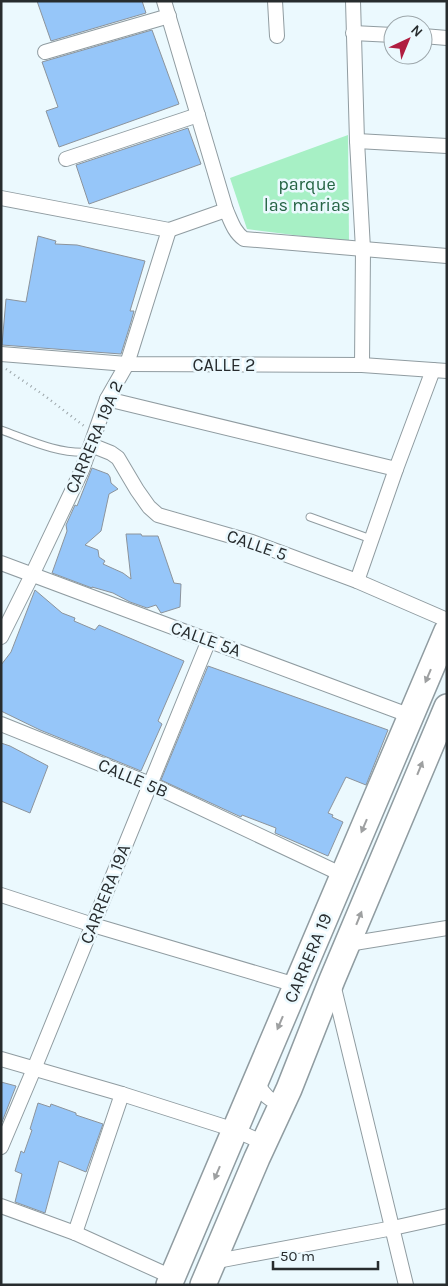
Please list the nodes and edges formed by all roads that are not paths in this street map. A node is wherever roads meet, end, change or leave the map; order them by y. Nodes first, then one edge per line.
1 (164, 1) edge
2 (275, 1) edge
3 (353, 1) edge
4 (169, 16) junction
5 (353, 33) junction
6 (383, 34) edge
7 (277, 36) dead end
8 (433, 37) edge
9 (447, 38) edge
10 (45, 52) dead end
11 (198, 114) junction
12 (357, 141) junction
13 (447, 146) edge
14 (66, 159) dead end
15 (1, 198) edge
16 (226, 210) junction
17 (169, 230) junction
18 (363, 249) junction
19 (447, 256) edge
20 (1, 354) edge
21 (127, 364) junction
22 (362, 365) junction
23 (440, 370) edge
24 (107, 399) junction
25 (1, 430) edge
26 (91, 444) junction
27 (396, 469) junction
28 (310, 517) dead end
29 (371, 539) junction
30 (1, 564) edge
31 (32, 575) junction
32 (357, 582) junction
33 (447, 620) edge
34 (447, 631) edge
35 (1, 637) edge
36 (209, 640) junction
37 (447, 707) edge
38 (411, 716) junction
39 (1, 724) edge
40 (150, 784) junction
41 (343, 875) junction
42 (1, 895) edge
43 (92, 925) junction
44 (446, 931) edge
45 (348, 944) junction
46 (332, 980) junction
47 (296, 985) junction
48 (1, 1059) edge
49 (34, 1069) junction
50 (257, 1078) junction
51 (289, 1089) junction
52 (122, 1094) junction
53 (235, 1130) junction
54 (1, 1147) edge
55 (256, 1158) junction
56 (1, 1206) edge
57 (447, 1216) edge
58 (393, 1228) junction
59 (74, 1233) junction
60 (212, 1262) junction
61 (171, 1281) edge
62 (203, 1285) edge
63 (406, 1285) edge

1 - 4 street
2 - 7 street
3 - 5 street
4 - 10 street
4 - 11 street
5 - 6 street
5 - 12 street
8 - 9 street
11 - 14 street
11 - 16 street
12 - 13 street
12 - 18 street
15 - 17 street
16 - 17 street
16 - 18 street
17 - 21 street, CARRERA 19A 2
18 - 19 street
18 - 22 street
20 - 21 street, CALLE 2
21 - 22 street, CALLE 2
21 - 24 street, CARRERA 19A 2
22 - 23 street, CALLE 2
23 - 27 street
24 - 26 street, CARRERA 19A 2
24 - 27 street
25 - 26 lane
26 - 31 street, CARRERA 19A 2
26 - 32 street, CALLE 5
27 - 29 street
28 - 29 lane
29 - 32 street
30 - 31 street, CALLE 5A
31 - 35 street, CARRERA 19A 2
31 - 36 street, CALLE 5A
32 - 33 street, CALLE 5
34 -> 38 highway, CARRERA 19
36 - 38 street, CALLE 5A
36 - 40 street, CARRERA 19A
45 -> 37 highway, CARRERA 19
38 -> 41 highway, CARRERA 19
39 - 40 street, CALLE 5B
40 - 41 street, CALLE 5B
40 - 43 street, CARRERA 19A
41 - 47 highway, CARRERA 19
42 - 43 street
43 - 47 street
43 - 49 street, CARRERA 19A
44 - 45 street
45 - 46 highway, CARRERA 19
46 - 51 highway, CARRERA 19
46 - 58 street
47 -> 50 highway, CARRERA 19
48 - 49 street
49 - 52 street
49 - 54 street, CARRERA 19A
50 - 51 street
50 - 53 highway, CARRERA 19
51 - 55 highway, CARRERA 19
52 - 53 street
52 - 59 street
53 - 55 street
53 -> 61 highway, CARRERA 19
55 - 60 highway, CARRERA 19
56 - 59 street
57 - 58 street
58 - 60 street
58 - 63 street
59 - 61 street
60 - 62 highway, CARRERA 19

